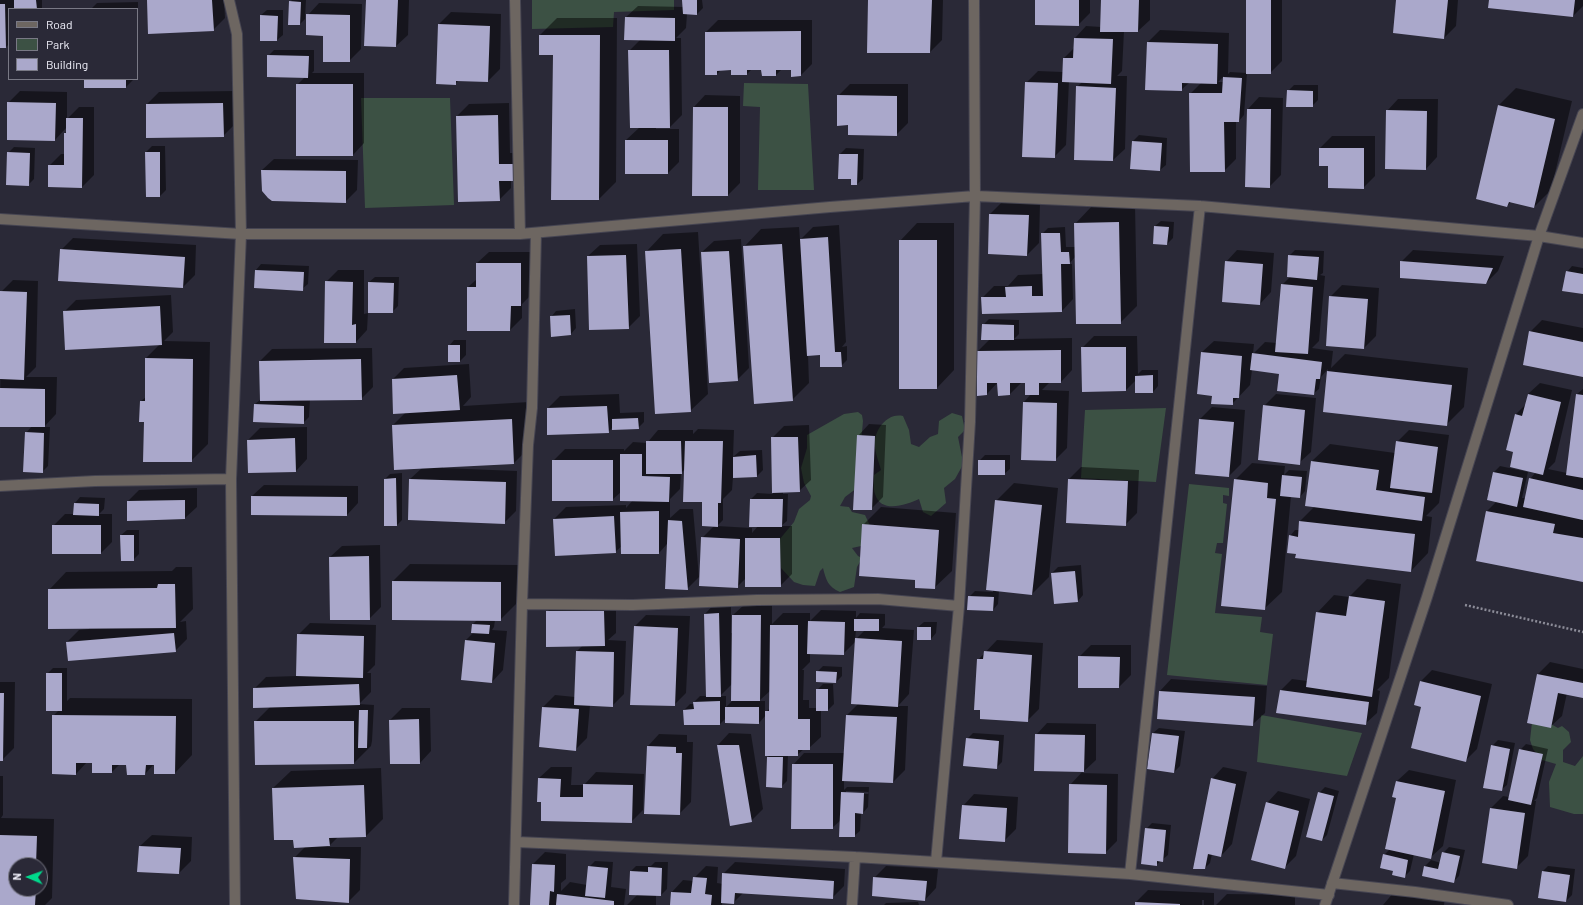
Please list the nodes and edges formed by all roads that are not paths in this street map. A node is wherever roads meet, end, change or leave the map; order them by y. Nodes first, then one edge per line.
1 (229, 0) edge
2 (515, 0) edge
3 (974, 0) edge
4 (1583, 114) edge
5 (975, 196) junction
6 (1200, 206) junction
7 (0, 219) edge
8 (241, 234) junction
9 (520, 234) junction
10 (536, 234) junction
11 (1539, 236) junction
12 (1583, 243) edge
13 (231, 479) junction
14 (0, 486) edge
15 (522, 604) junction
16 (960, 606) junction
17 (517, 842) junction
18 (855, 857) junction
19 (936, 862) junction
20 (1130, 874) junction
21 (1332, 883) junction
22 (1328, 895) junction
23 (235, 905) edge
24 (514, 905) edge
25 (852, 905) edge
26 (1325, 905) edge
27 (1508, 905) edge

1 - 8 street
2 - 9 street
3 - 5 street
4 - 11 street
5 - 6 street
5 - 10 street
5 - 16 street
6 - 11 street
6 - 20 street
7 - 8 street
8 - 9 street
8 - 13 street
9 - 10 street
10 - 15 street
11 - 12 street
11 - 21 street
13 - 14 street
13 - 23 street
15 - 16 street
15 - 17 street
16 - 19 street
17 - 18 street
17 - 24 street
18 - 19 street
18 - 25 street
19 - 20 street
20 - 22 street
21 - 22 street
21 - 27 street
22 - 26 street

